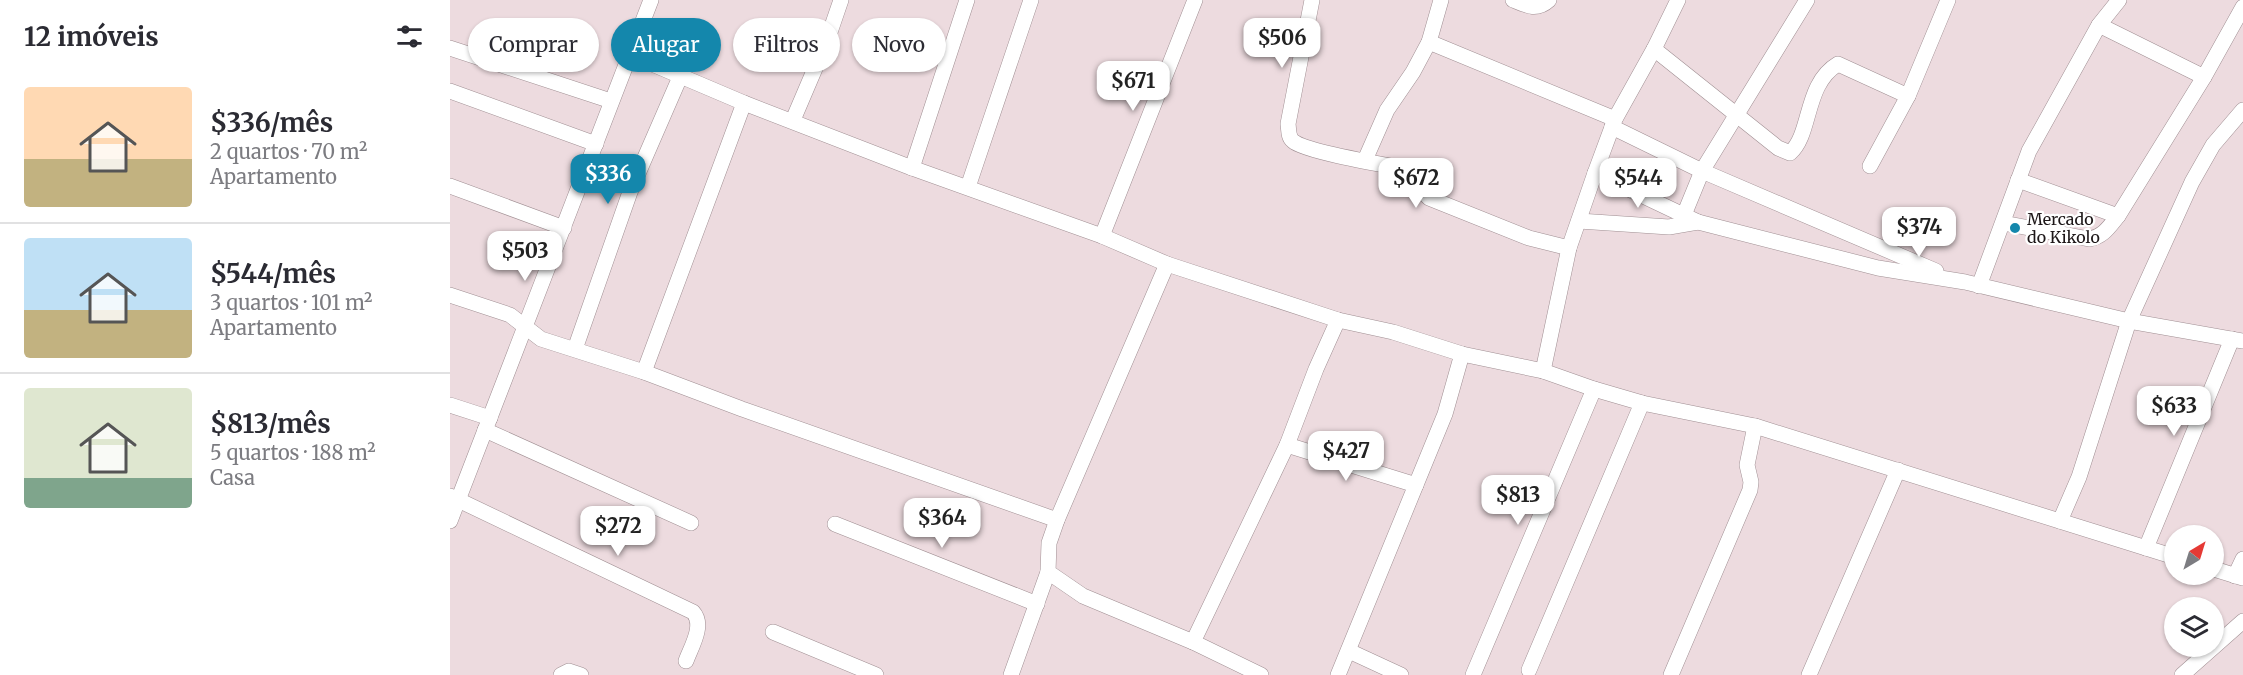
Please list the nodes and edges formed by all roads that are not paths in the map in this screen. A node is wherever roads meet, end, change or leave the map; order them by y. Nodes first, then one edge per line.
1 (651, 0) edge
2 (841, 0) edge
3 (967, 0) edge
4 (1030, 0) edge
5 (1195, 0) edge
6 (1312, 0) edge
7 (1441, 0) edge
8 (1513, 0) edge
9 (1548, 0) edge
10 (1678, 0) edge
11 (1807, 0) edge
12 (1948, 0) edge
13 (2119, 0) edge
14 (2243, 7) edge
15 (645, 18) edge
16 (2099, 25) junction
17 (1429, 42) junction
18 (450, 48) edge
19 (1654, 49) junction
20 (624, 72) edge
21 (670, 72) edge
22 (680, 76) junction
23 (2204, 77) junction
24 (450, 91) edge
25 (1908, 96) junction
26 (611, 101) junction
27 (744, 103) junction
28 (2243, 110) edge
29 (1736, 113) junction
30 (793, 120) junction
31 (1614, 123) junction
32 (596, 144) junction
33 (1365, 160) junction
34 (1870, 166) dead end
35 (912, 168) junction
36 (1702, 171) junction
37 (1595, 173) junction
38 (2018, 180) junction
39 (450, 186) edge
40 (968, 187) junction
41 (1684, 215) junction
42 (2118, 216) junction
43 (1578, 221) junction
44 (1698, 222) junction
45 (2002, 223) junction
46 (564, 228) junction
47 (1102, 236) junction
48 (1569, 248) junction
49 (1167, 264) junction
50 (1958, 281) junction
51 (1979, 286) junction
52 (450, 295) edge
53 (1338, 320) junction
54 (2129, 321) junction
55 (525, 327) junction
56 (2237, 340) edge
57 (575, 349) junction
58 (1462, 354) junction
59 (1543, 371) junction
60 (644, 372) junction
61 (1594, 389) junction
62 (1642, 403) junction
63 (450, 405) edge
64 (488, 424) junction
65 (1755, 426) junction
66 (1287, 445) junction
67 (1898, 470) junction
68 (1416, 485) junction
69 (454, 498) edge
70 (1057, 520) junction
71 (450, 521) edge
72 (2060, 521) junction
73 (691, 523) dead end
74 (835, 524) dead end
75 (2146, 548) junction
76 (2164, 554) edge
77 (2243, 559) edge
78 (1048, 572) junction
79 (2224, 572) edge
80 (2239, 577) edge
81 (1037, 604) junction
82 (2243, 621) edge
83 (773, 632) dead end
84 (1193, 642) junction
85 (1348, 651) junction
86 (686, 661) dead end
87 (1529, 670) dead end
88 (561, 675) edge
89 (581, 675) edge
90 (876, 675) edge
91 (1011, 675) edge
92 (1261, 675) edge
93 (1338, 675) edge
94 (1401, 675) edge
95 (1473, 675) edge
96 (1671, 675) edge
97 (1809, 675) edge
98 (2182, 675) edge

1 - 15 street
2 - 30 street
3 - 35 street
4 - 40 street
5 - 47 street
6 - 33 street
7 - 17 street
8 - 9 street
10 - 19 street
11 - 29 street
12 - 25 street
13 - 16 street
14 - 23 street
16 - 23 street
16 - 38 street
17 - 31 street
17 - 33 street
18 - 26 street
19 - 29 street
19 - 31 street
20 - 26 street
21 - 22 street
22 - 27 street
22 - 57 street
23 - 42 street
24 - 32 street
25 - 29 street
25 - 34 street
26 - 32 street
27 - 30 street
27 - 60 street
28 - 54 street
29 - 36 street
30 - 35 street
31 - 36 street
31 - 37 street
32 - 46 street
33 - 48 street
35 - 40 street
36 - 41 street
36 - 50 street
37 - 41 street
37 - 43 street
38 - 42 street
38 - 45 street
39 - 46 street
40 - 47 street
41 - 44 street
42 - 45 street
43 - 44 street
43 - 48 street
44 - 50 street
45 - 51 street
46 - 55 street
47 - 49 street
48 - 59 street
49 - 53 street
49 - 70 street
50 - 51 street
51 - 54 street
52 - 55 street
53 - 58 street
53 - 66 street
54 - 56 street
54 - 72 street
55 - 57 street
55 - 64 street
56 - 75 street
57 - 60 street
58 - 59 street
58 - 68 street
59 - 61 street
60 - 70 street
61 - 62 street
61 - 95 street
62 - 65 street
62 - 87 street
63 - 64 street
64 - 69 street
64 - 73 street
65 - 67 street
65 - 96 street
66 - 68 street
66 - 84 street
67 - 72 street
67 - 97 street
68 - 85 street
69 - 71 street
69 - 86 street
70 - 78 street
72 - 75 street
74 - 81 street
75 - 76 street
77 - 80 street
78 - 81 street
78 - 84 street
79 - 80 street
81 - 91 street
82 - 98 street
83 - 90 street
84 - 92 street
85 - 93 street
85 - 94 street
88 - 89 street

